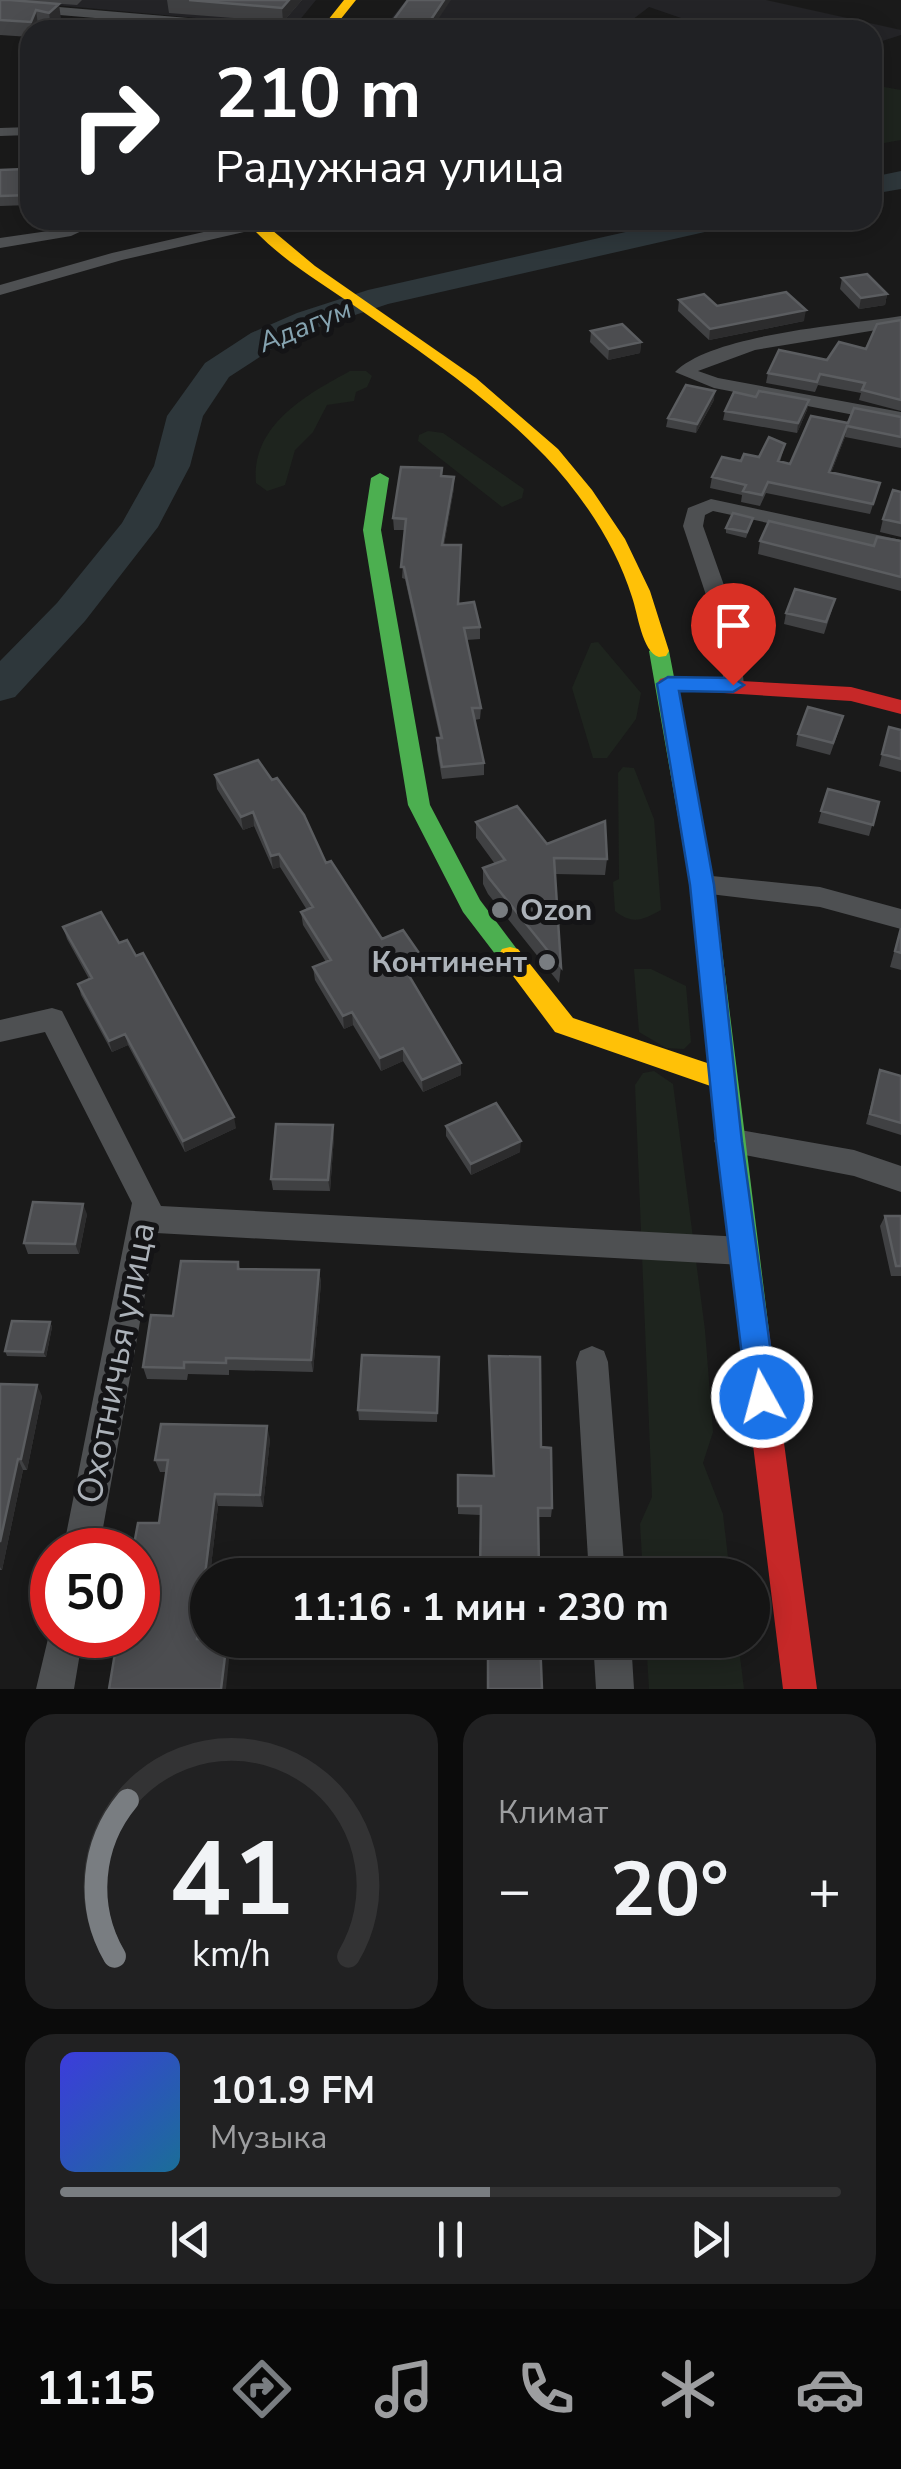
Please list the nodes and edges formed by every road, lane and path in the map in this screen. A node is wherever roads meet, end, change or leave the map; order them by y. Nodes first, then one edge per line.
1 (350, 0) edge
2 (0, 6) edge
3 (165, 20) edge
4 (334, 20) edge
5 (72, 230) edge
6 (222, 230) edge
7 (262, 230) edge
8 (0, 244) edge
9 (0, 290) edge
10 (901, 321) edge
11 (901, 418) edge
12 (380, 478) dead end
13 (901, 546) edge
14 (668, 684) junction
15 (733, 685) junction
16 (901, 707) edge
17 (702, 885) junction
18 (901, 918) edge
19 (0, 1031) edge
20 (722, 1080) junction
21 (729, 1142) junction
22 (901, 1179) edge
23 (144, 1219) junction
24 (743, 1251) junction
25 (592, 1362) dead end
26 (85, 1528) edge
27 (606, 1558) edge
28 (61, 1658) edge
29 (613, 1658) edge
30 (55, 1689) edge
31 (615, 1689) edge
32 (800, 1689) edge

1 - 4 main road
2 - 3 street
5 - 8 street
6 - 9 street
7 - 14 main road
10 - 11 street
12 - 20 main road
13 - 15 street
14 - 15 main road
14 - 17 main road
15 - 16 main road
17 - 18 street
17 - 20 main road
19 - 23 street, Охотничья улица
20 - 21 main road
21 - 22 street
21 - 24 main road
23 - 24 street
23 - 26 street, Охотничья улица
24 - 32 main road
25 - 27 street
28 - 30 street
29 - 31 street

